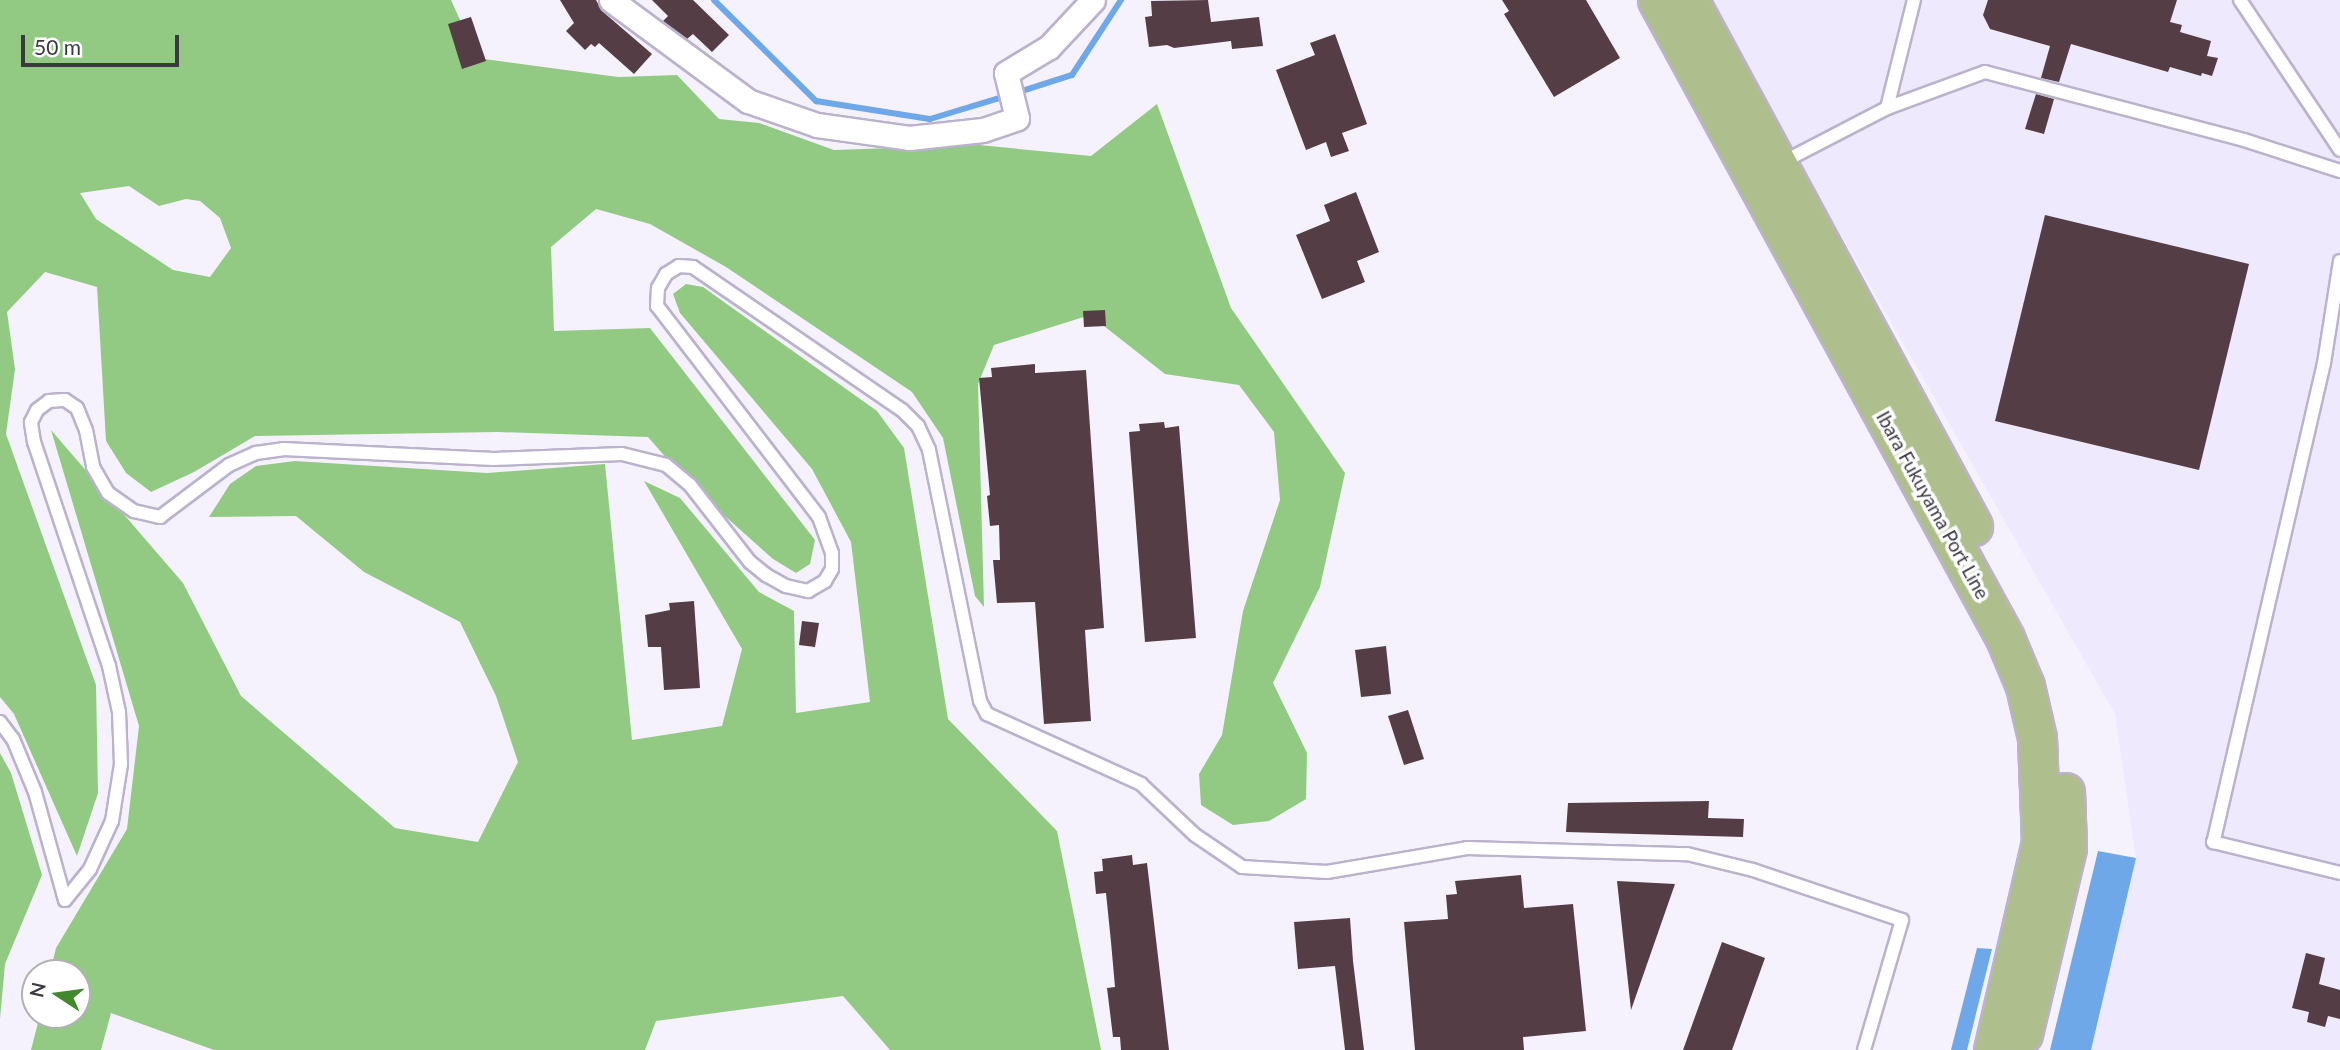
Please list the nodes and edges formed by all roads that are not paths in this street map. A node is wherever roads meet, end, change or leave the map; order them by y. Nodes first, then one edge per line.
1 (611, 0) edge
2 (1093, 0) edge
3 (1657, 0) edge
4 (1689, 0) edge
5 (1914, 0) edge
6 (2240, 0) edge
7 (1887, 108) junction
8 (2340, 150) edge
9 (2340, 171) edge
10 (1767, 172) junction
11 (2340, 261) edge
12 (0, 722) edge
13 (2340, 873) edge
14 (1864, 1050) edge
15 (1993, 1050) edge
16 (2019, 1050) edge

1 - 2 street
3 - 10 main road, Ibara Fukuyama Port Line
4 - 10 main road, Ibara Fukuyama Port Line
5 - 7 lane
6 - 8 lane
7 - 9 lane
7 - 10 lane
10 - 15 main road, Ibara Fukuyama Port Line
10 - 16 main road, Ibara Fukuyama Port Line
11 - 13 lane
12 - 14 lane

